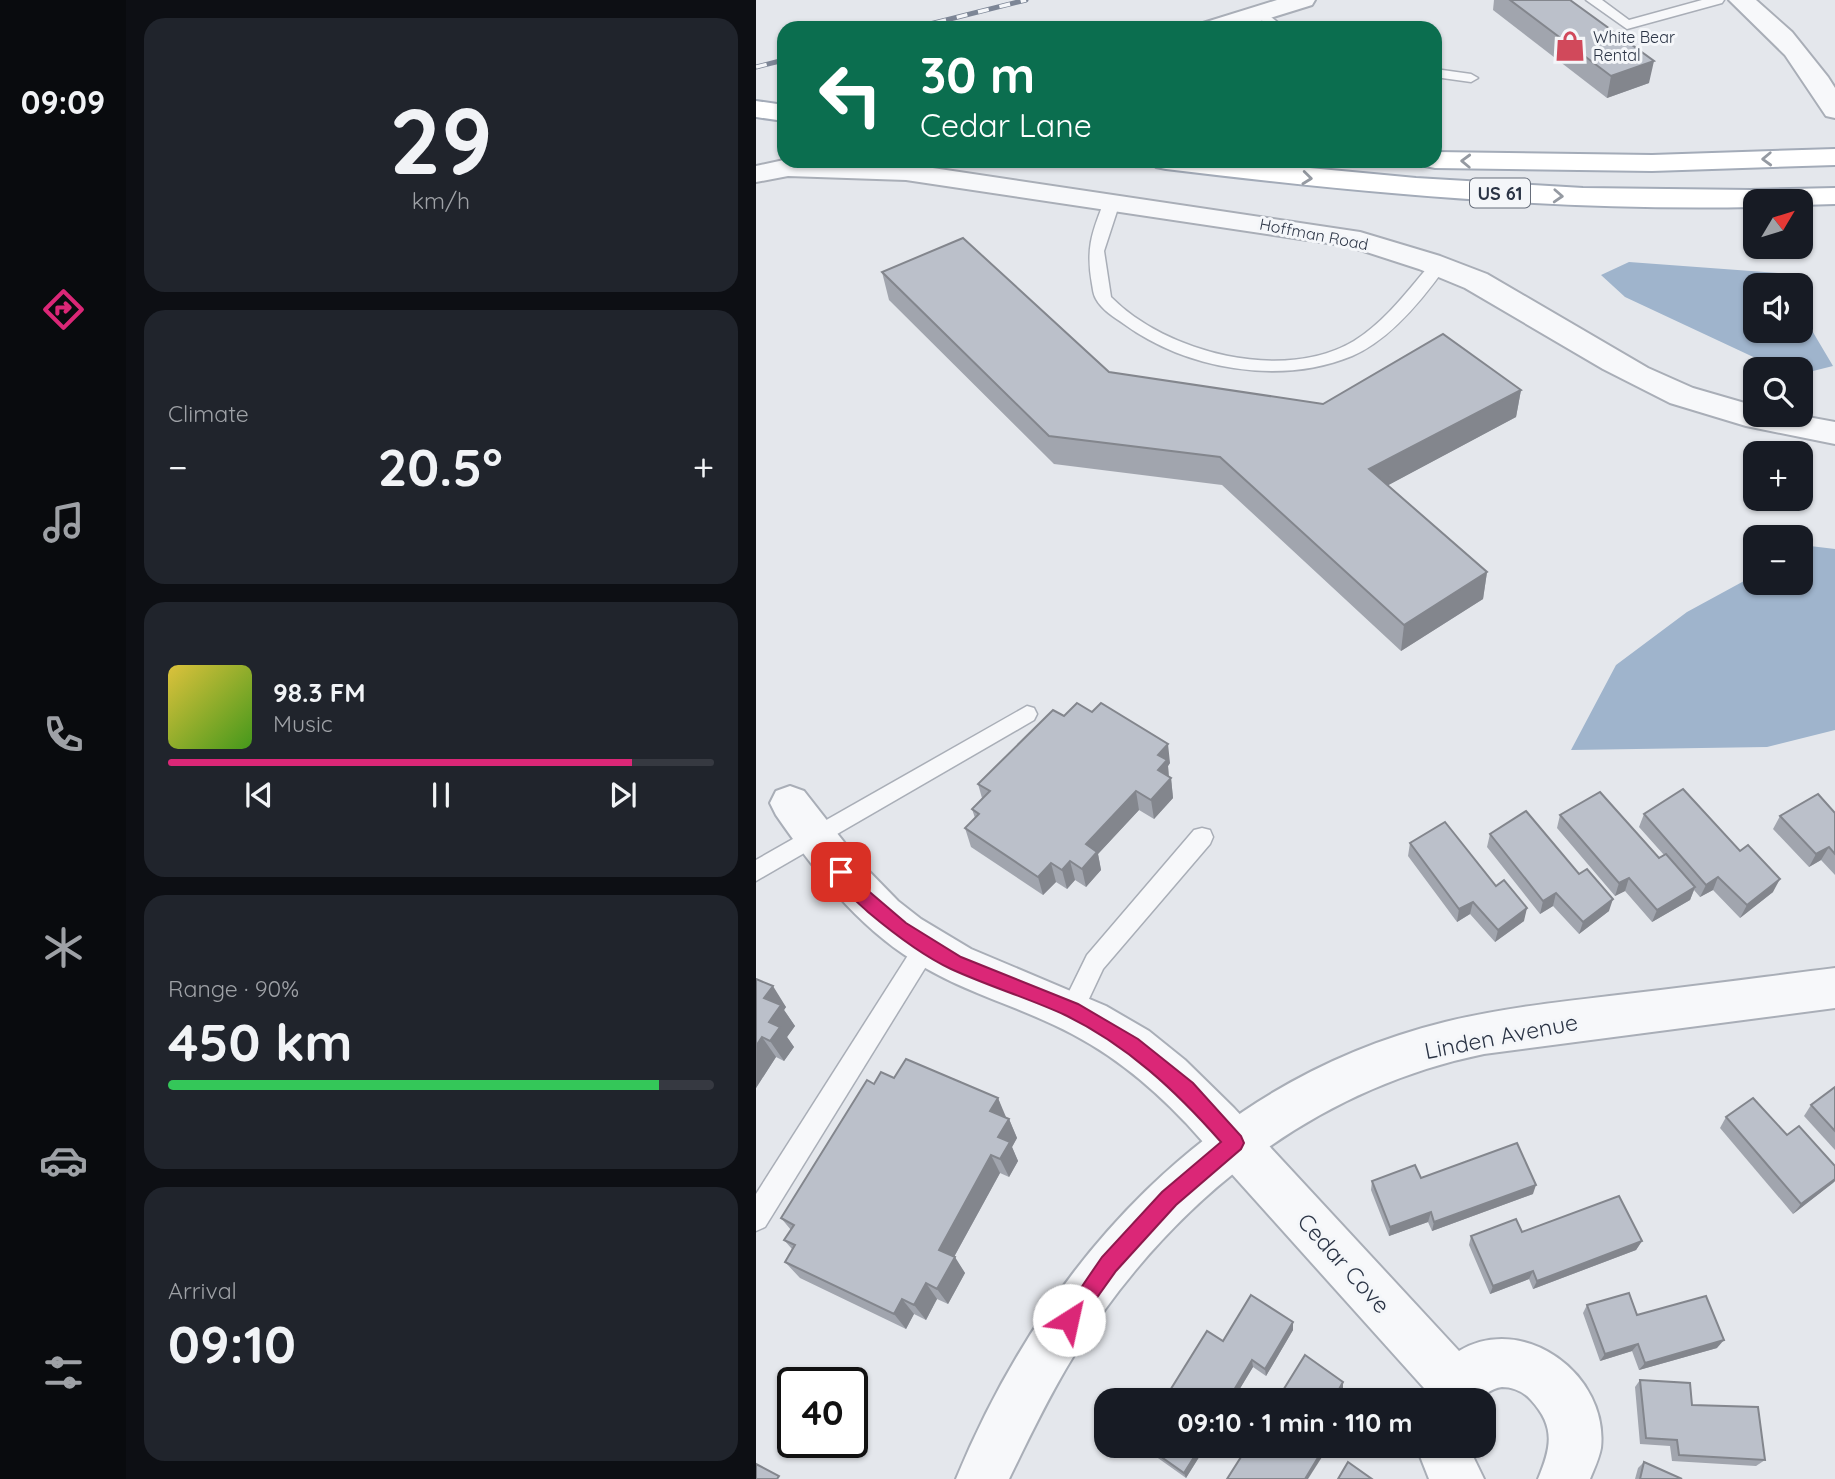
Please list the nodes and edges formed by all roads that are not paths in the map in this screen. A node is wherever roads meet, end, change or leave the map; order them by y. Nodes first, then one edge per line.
1 (1303, 0) edge
2 (1592, 0) edge
3 (1717, 0) edge
4 (1741, 0) edge
5 (1270, 20) edge
6 (1442, 74) edge
7 (1471, 78) dead end
8 (756, 87) edge
9 (777, 89) edge
10 (756, 109) edge
11 (1835, 110) edge
12 (777, 112) edge
13 (1835, 156) edge
14 (1442, 160) edge
15 (1222, 168) edge
16 (756, 174) edge
17 (1835, 196) edge
18 (1112, 202) junction
19 (1439, 265) junction
20 (1835, 433) edge
21 (1027, 714) dead end
22 (802, 820) junction
23 (1202, 836) dead end
24 (756, 872) edge
25 (927, 945) junction
26 (1835, 988) edge
27 (1072, 1010) junction
28 (1235, 1143) junction
29 (756, 1218) edge
30 (1446, 1388) edge
31 (1453, 1388) edge
32 (1446, 1458) edge
33 (982, 1479) edge
34 (1458, 1479) edge
35 (1564, 1479) edge

1 - 5 street
2 - 3 lane
4 - 11 street
6 - 7 lane
8 - 9 main road
10 - 12 main road
13 -> 14 main road, US 61
15 -> 17 main road, US 61
16 - 18 street, Hoffman Road
18 - 19 street, Hoffman Road
18 - 19 lane
19 - 20 street, Hoffman Road
21 - 22 lane
22 - 24 lane
22 - 25 street, Cedar Cove
23 - 27 lane
25 - 27 street, Cedar Cove
25 - 29 lane
26 - 28 street, Linden Avenue
27 - 28 street, Cedar Cove
28 - 30 street, Cedar Cove
28 - 33 street, Linden Avenue
31 - 35 street, Cedar Cove
32 - 34 street

